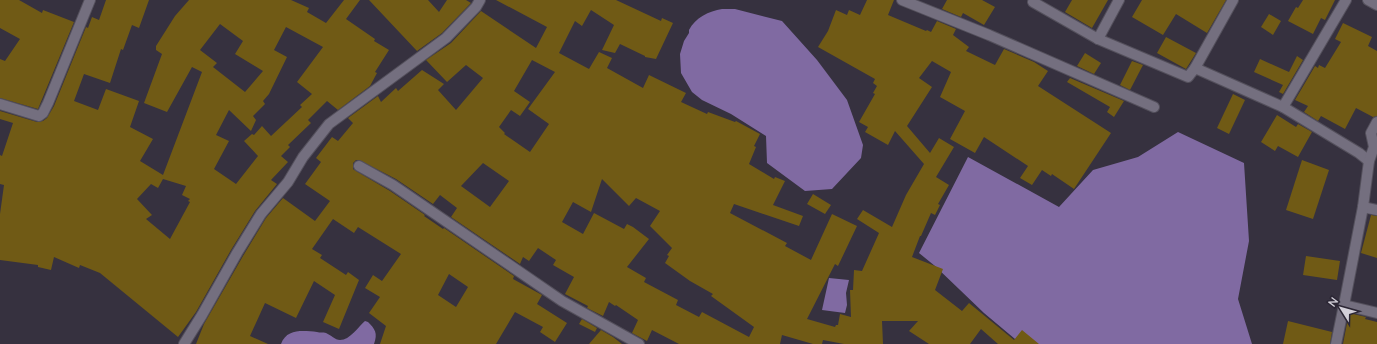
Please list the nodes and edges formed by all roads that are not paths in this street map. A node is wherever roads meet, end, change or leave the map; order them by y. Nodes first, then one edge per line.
1 (90, 0) edge
2 (480, 0) edge
3 (902, 0) edge
4 (1119, 0) edge
5 (1233, 0) edge
6 (1346, 0) edge
7 (1368, 0) edge
8 (1033, 2) dead end
9 (1377, 5) edge
10 (1098, 39) junction
11 (1195, 68) junction
12 (0, 104) edge
13 (1154, 107) dead end
14 (1283, 107) junction
15 (1377, 122) edge
16 (1376, 147) edge
17 (1369, 161) junction
18 (359, 166) dead end
19 (1363, 207) junction
20 (1377, 210) edge
21 (1344, 305) junction
22 (1377, 313) edge
23 (184, 344) edge
24 (639, 344) edge
25 (1336, 344) edge

1 - 12 street
2 - 23 street
3 - 13 street
4 - 10 street
5 - 11 street
6 - 14 street
7 - 9 street
8 - 10 street
10 - 11 street
11 - 14 street
14 - 17 street
15 - 16 street
16 - 17 street
17 - 19 street
18 - 24 street
19 - 20 street
19 - 21 street
21 - 22 street
21 - 25 street

